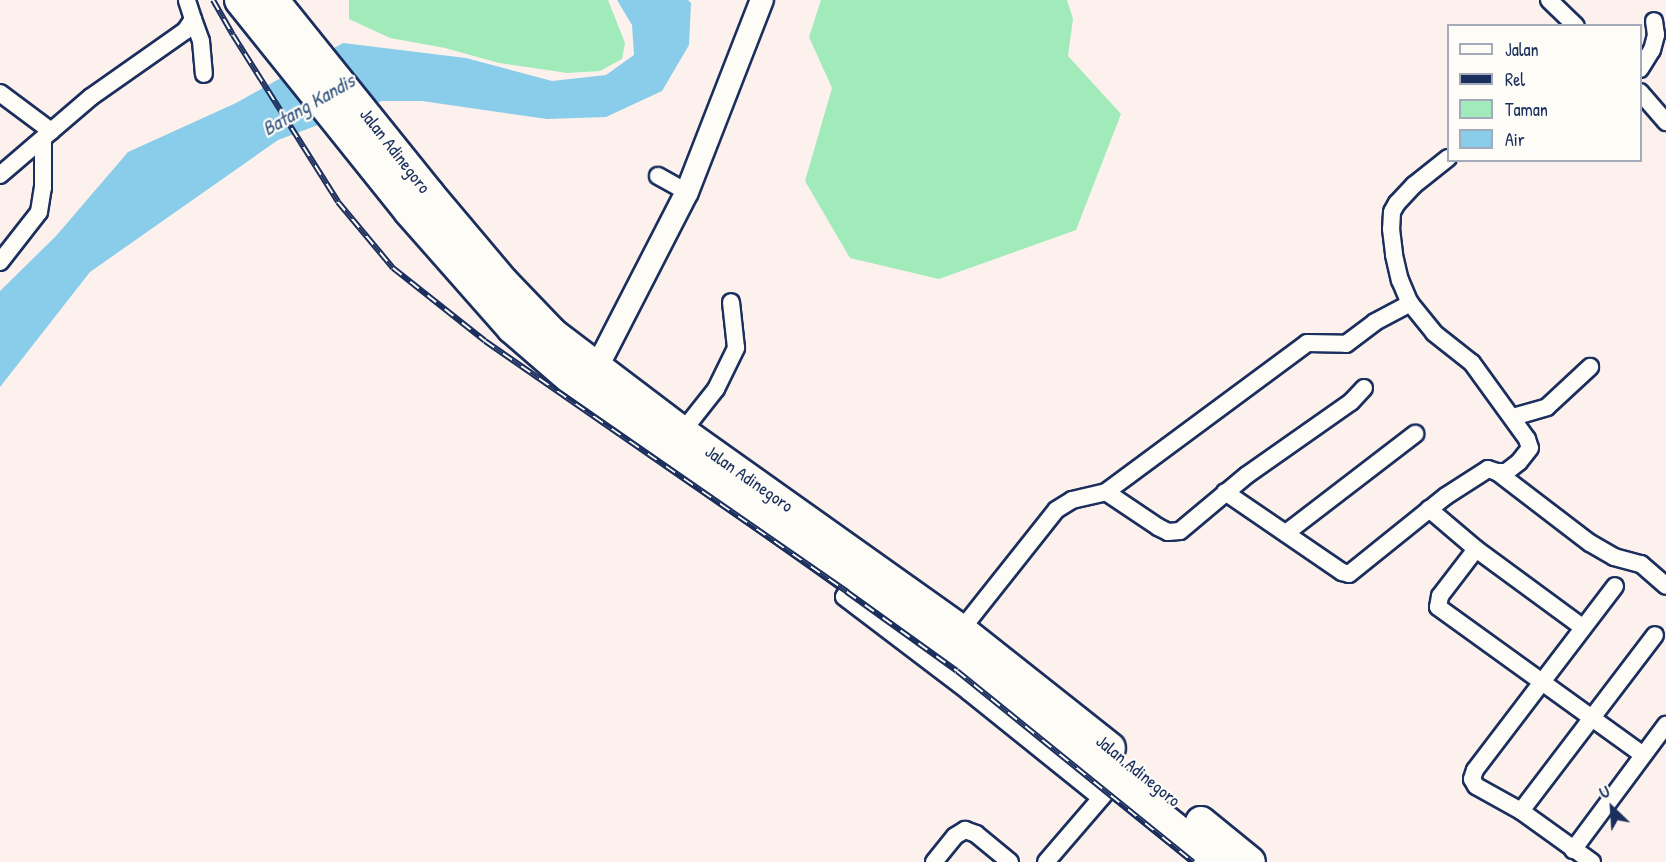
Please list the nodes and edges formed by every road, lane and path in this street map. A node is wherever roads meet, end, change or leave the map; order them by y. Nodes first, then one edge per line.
1 (188, 0) edge
2 (240, 0) edge
3 (273, 0) edge
4 (762, 0) edge
5 (1549, 0) edge
6 (193, 19) junction
7 (1654, 21) dead end
8 (1574, 24) edge
9 (295, 47) junction
10 (1642, 67) edge
11 (204, 74) dead end
12 (0, 93) edge
13 (1642, 93) edge
14 (354, 121) junction
15 (1666, 122) edge
16 (47, 136) junction
17 (1447, 160) edge
18 (0, 176) edge
19 (658, 176) dead end
20 (687, 192) junction
21 (0, 262) edge
22 (731, 302) dead end
23 (1410, 303) junction
24 (1590, 367) dead end
25 (596, 369) junction
26 (1364, 388) dead end
27 (1513, 417) junction
28 (682, 432) junction
29 (1415, 434) dead end
30 (1497, 472) junction
31 (1106, 492) junction
32 (1225, 492) junction
33 (1429, 509) junction
34 (1286, 534) junction
35 (1476, 549) junction
36 (855, 581) junction
37 (1615, 586) dead end
38 (1666, 586) edge
39 (905, 602) junction
40 (1582, 627) junction
41 (961, 630) junction
42 (1655, 635) dead end
43 (1544, 682) junction
44 (1594, 718) junction
45 (1666, 725) edge
46 (1644, 755) junction
47 (1108, 789) junction
48 (1521, 811) junction
49 (1573, 850) junction
50 (934, 862) edge
51 (1010, 862) edge
52 (1046, 862) edge
53 (1217, 862) edge
54 (1250, 862) edge
55 (1592, 862) edge

1 - 6 street
2 - 9 highway
3 - 9 highway
4 - 20 street
5 - 8 street
6 - 11 street
6 - 16 street
7 - 10 street
9 - 14 highway, Jalan Adinegoro
12 - 16 street
13 - 15 street
14 - 25 highway, Jalan Adinegoro
14 - 36 highway, Jalan Adinegoro
16 - 18 street
16 - 21 street
17 - 23 street
19 - 20 street
20 - 25 street
22 - 28 street
23 - 27 street
23 - 31 street
24 - 27 street
25 - 28 highway, Jalan Adinegoro
26 - 32 street
27 - 30 street
28 - 39 highway, Jalan Adinegoro
29 - 34 street
30 - 33 street
30 - 38 street
31 - 32 street
31 - 41 street
32 - 34 street
33 - 34 street
33 - 35 street
35 - 40 street
35 - 43 street
36 - 39 highway, Jalan Adinegoro
36 - 47 street
37 - 40 street
39 - 41 highway, Jalan Adinegoro
39 - 47 highway, Jalan Adinegoro
40 - 43 street
41 - 54 highway, Jalan Adinegoro
42 - 44 street
43 - 44 street
43 - 48 street
44 - 46 street
44 - 48 street
45 - 46 street
46 - 49 street
47 - 52 street
47 - 53 highway, Jalan Adinegoro
48 - 49 street
49 - 55 street
50 - 51 street

